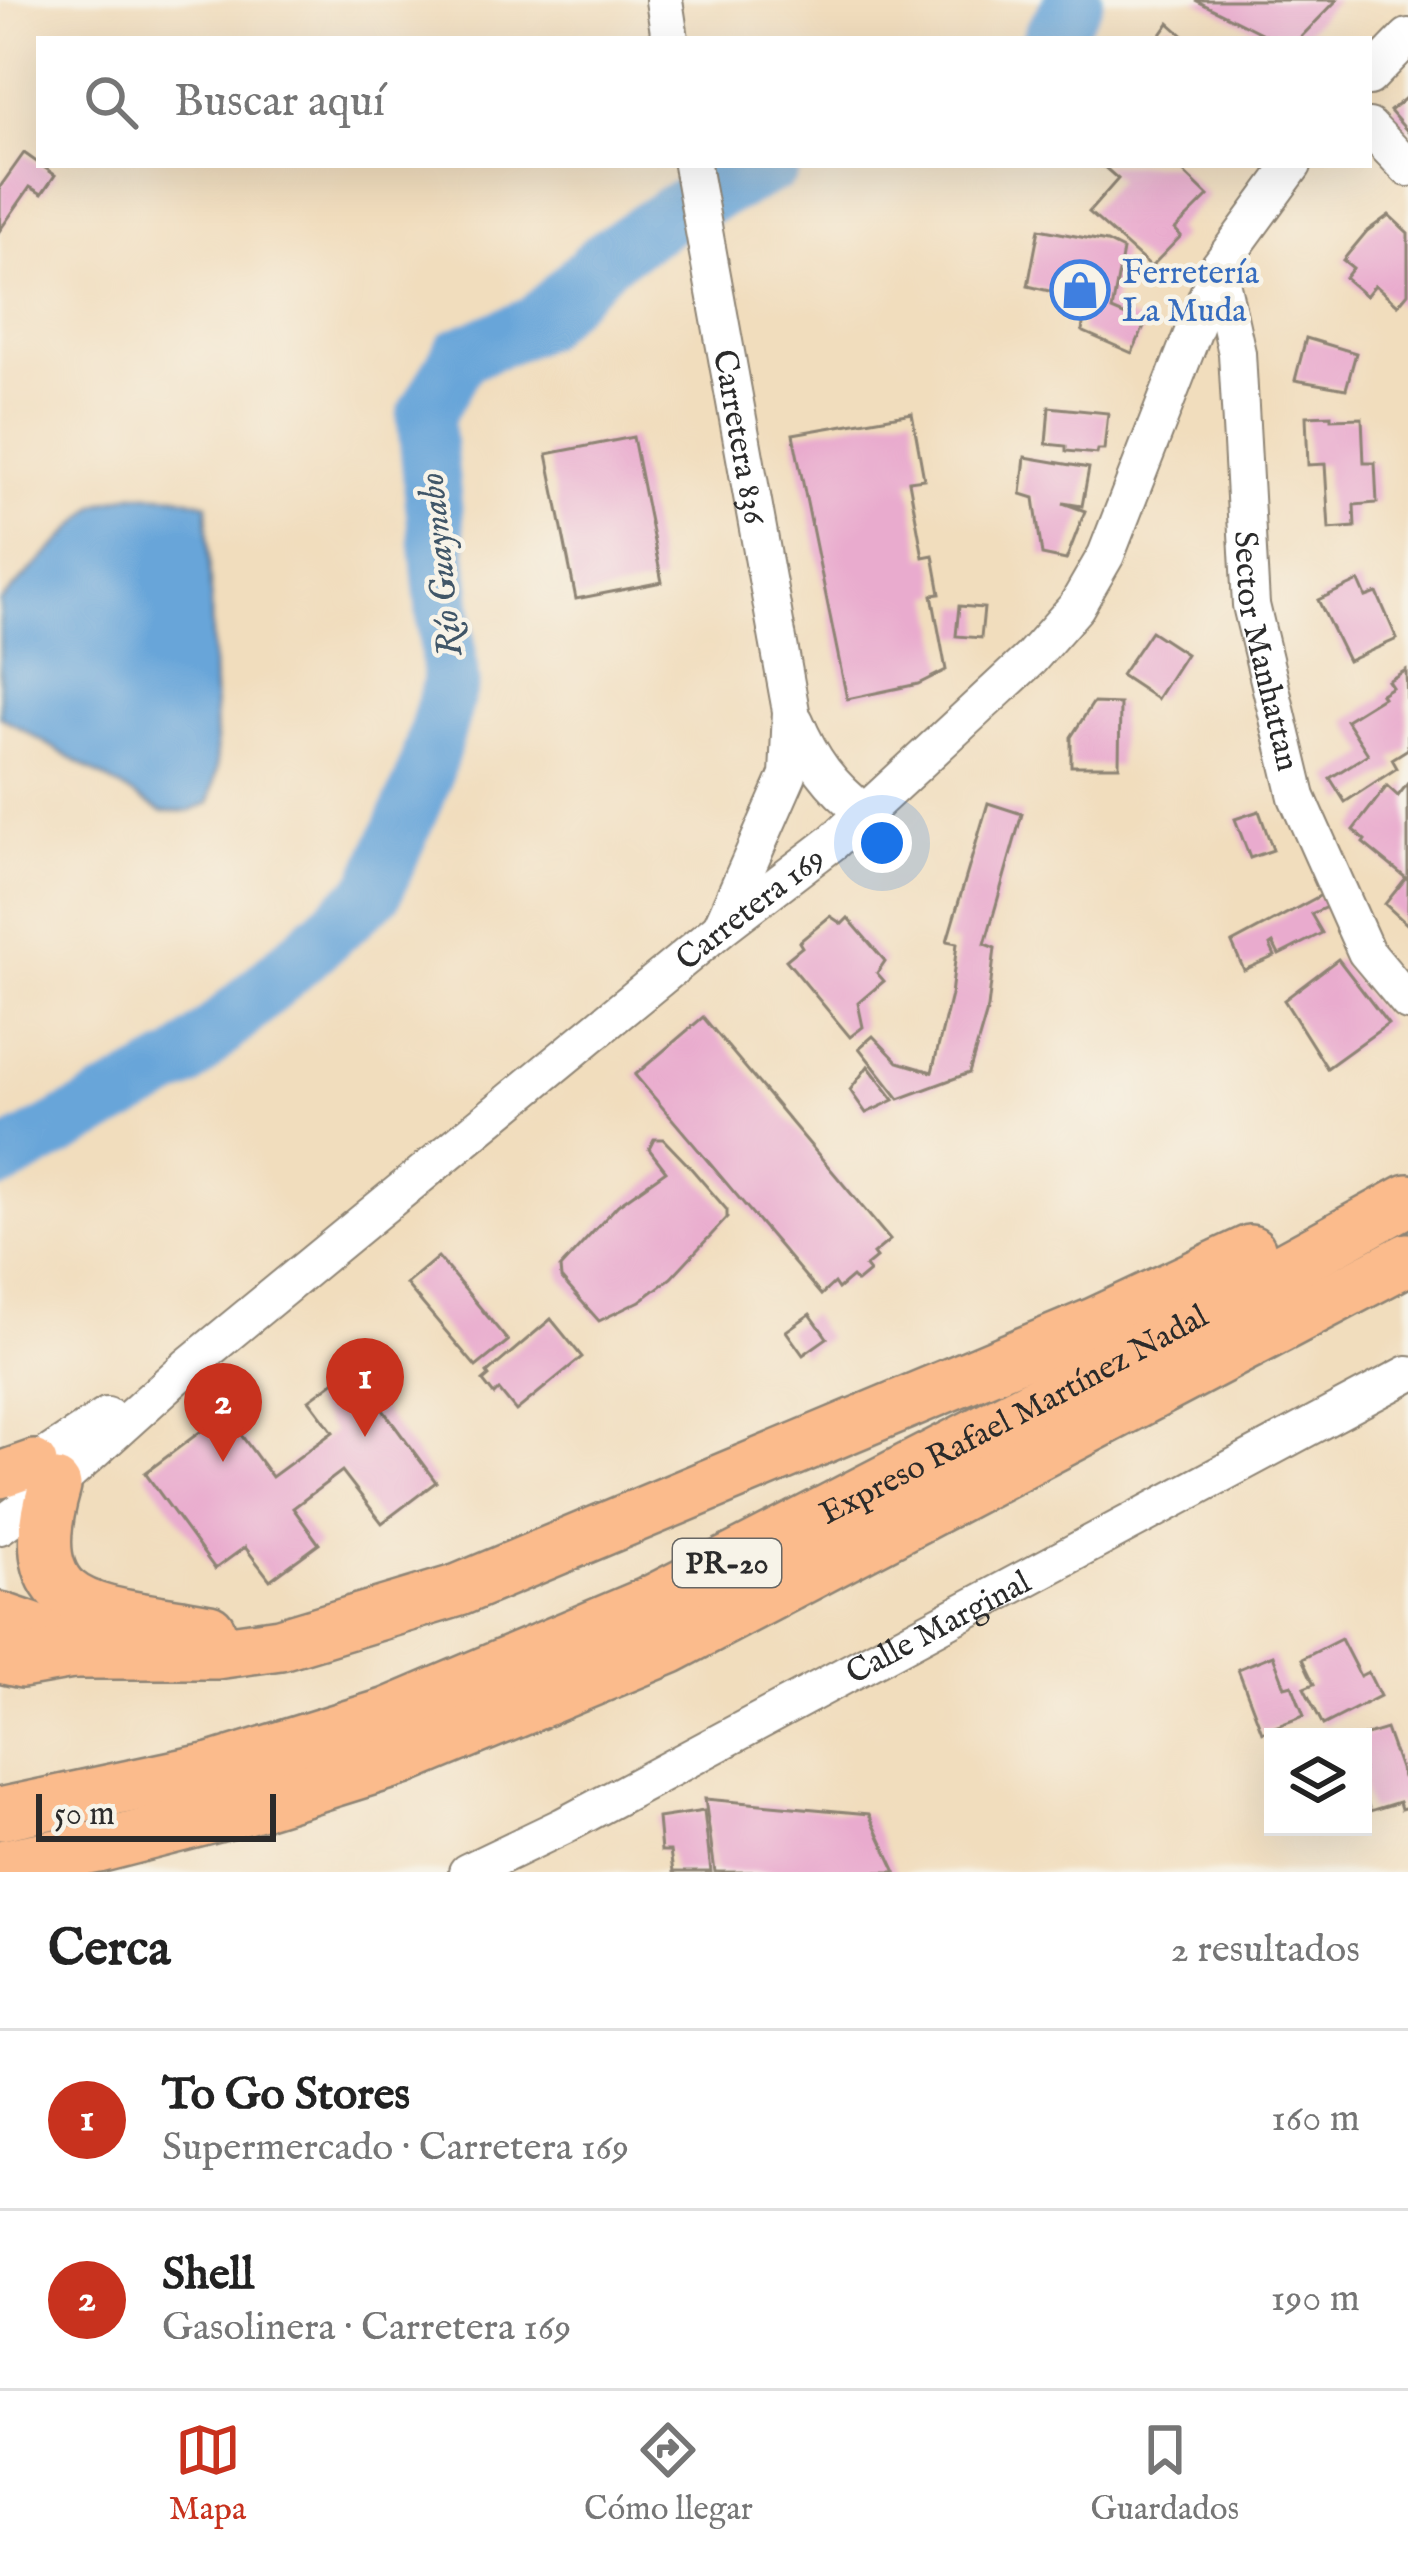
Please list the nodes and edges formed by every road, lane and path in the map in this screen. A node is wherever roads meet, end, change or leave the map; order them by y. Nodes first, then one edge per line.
1 (664, 0) edge
2 (670, 36) edge
3 (1408, 37) edge
4 (1372, 74) edge
5 (1372, 130) edge
6 (693, 168) edge
7 (1291, 168) edge
8 (1408, 168) edge
9 (1218, 268) junction
10 (790, 711) junction
11 (864, 812) junction
12 (721, 928) junction
13 (1408, 1002) edge
14 (1408, 1178) edge
15 (1408, 1200) edge
16 (1408, 1259) edge
17 (1408, 1374) edge
18 (22, 1478) edge
19 (0, 1526) edge
20 (0, 1618) edge
21 (280, 1644) junction
22 (73, 1653) junction
23 (0, 1657) edge
24 (0, 1814) edge
25 (0, 1866) edge
26 (466, 1872) edge

1 - 2 street
3 - 4 street
5 - 8 street
6 - 10 street, Carretera 836
7 - 9 street, Carretera 169
9 - 11 street, Carretera 169
9 - 13 street, Sector Manhattan
10 - 11 street, Carretera 836
10 - 12 street, Carretera 836
11 - 12 street, Carretera 169
12 - 18 street, Carretera 169
14 - 21 highway
15 - 24 highway, Expreso Rafael Martínez Nadal / PR-20
16 - 25 highway, Expreso Rafael Martínez Nadal / PR-20
17 - 26 street, Calle Marginal
18 - 19 street, Carretera 169
18 - 21 highway
20 - 22 highway
21 - 22 highway
22 - 23 highway

